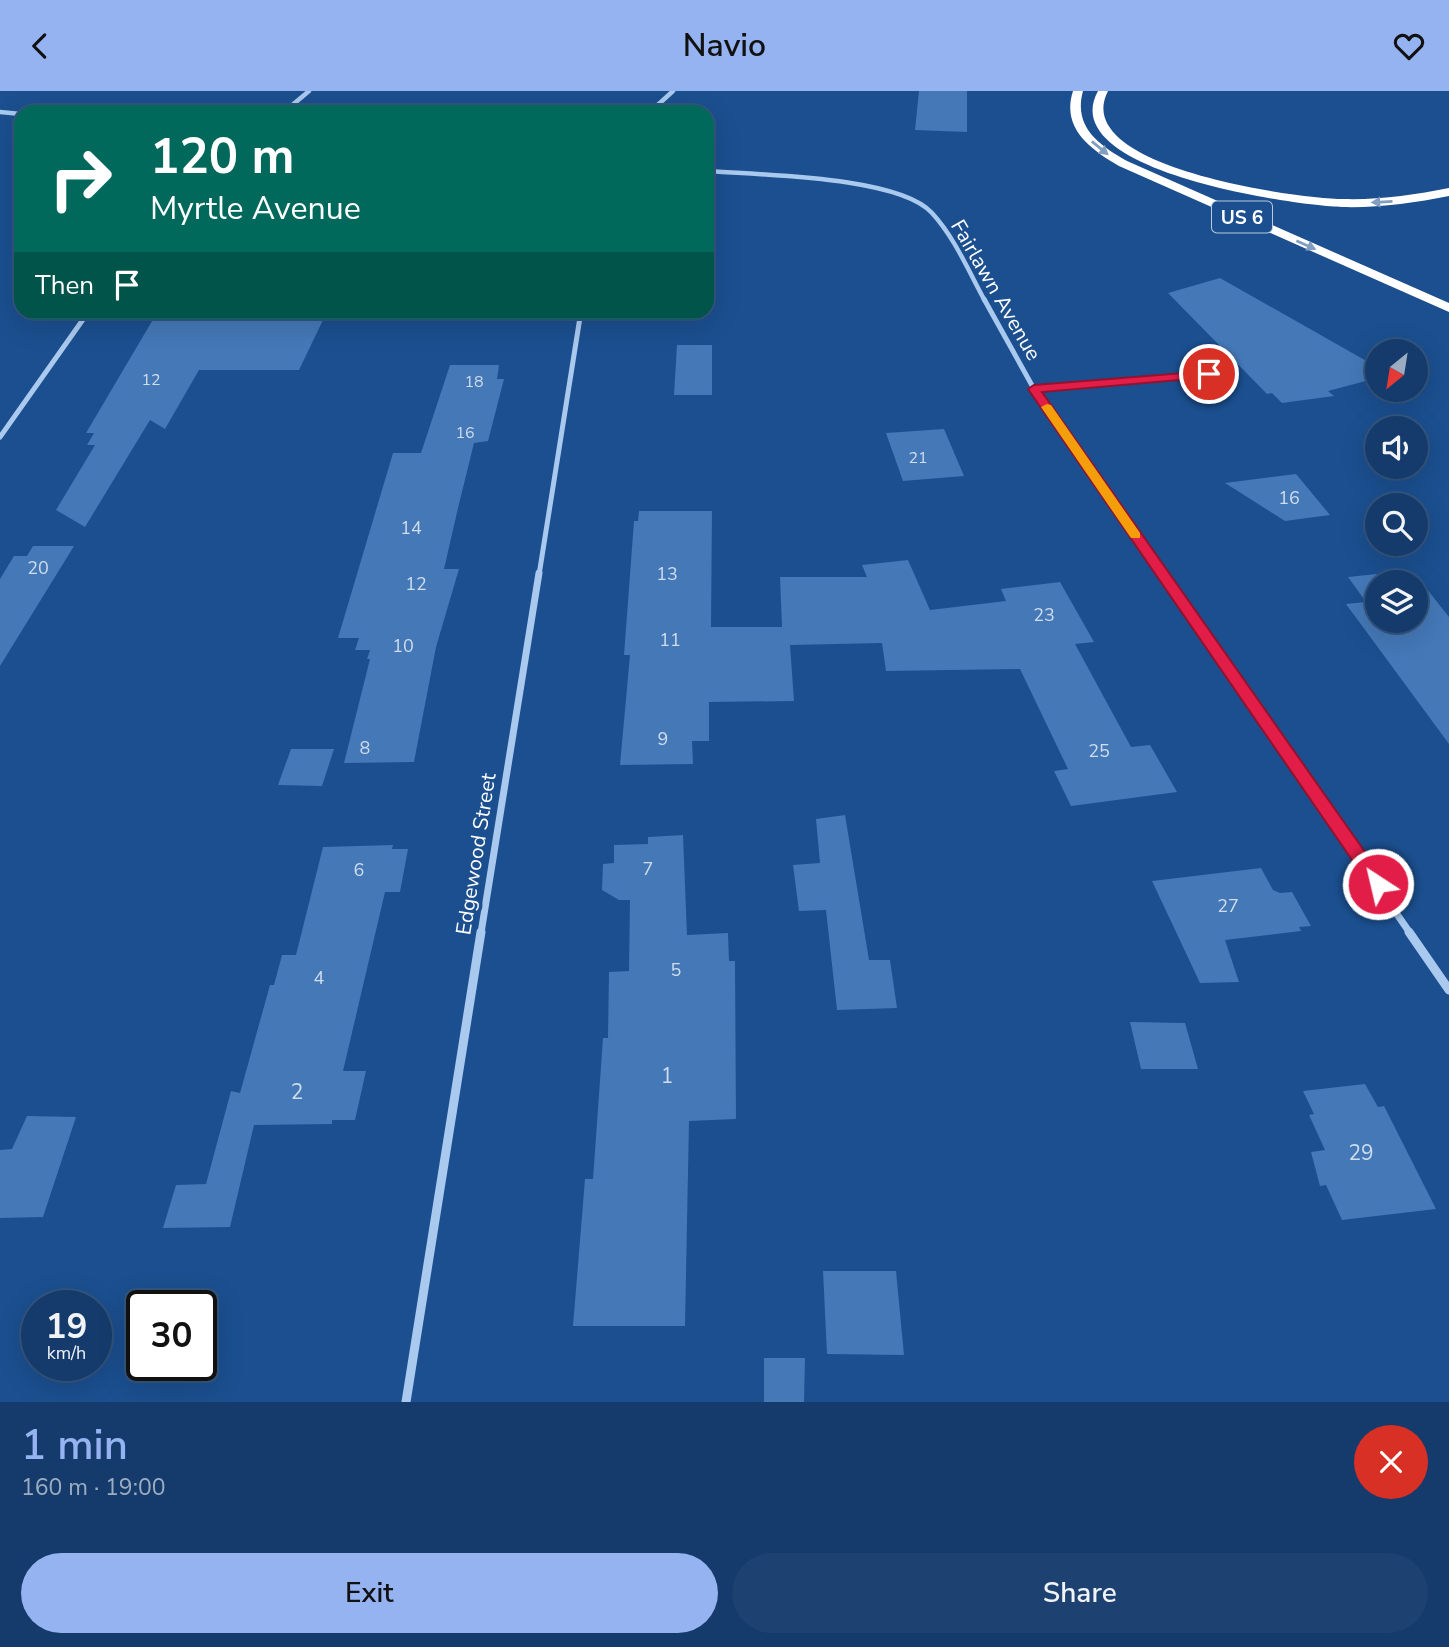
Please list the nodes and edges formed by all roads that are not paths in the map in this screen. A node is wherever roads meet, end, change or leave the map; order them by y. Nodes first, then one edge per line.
1 (309, 91) edge
2 (674, 91) edge
3 (1078, 91) edge
4 (1103, 91) edge
5 (292, 105) edge
6 (658, 105) edge
7 (714, 172) edge
8 (1449, 192) edge
9 (1449, 308) edge
10 (83, 319) edge
11 (580, 319) edge
12 (1209, 374) dead end
13 (1034, 389) junction
14 (0, 437) edge
15 (1449, 990) edge
16 (406, 1402) edge

1 - 5 street
2 - 6 street
3 -> 9 highway, US 6
8 -> 4 highway
7 - 13 street, Fairlawn Avenue
10 - 14 street
11 - 16 street, Edgewood Street
12 - 13 street
13 - 15 street, Fairlawn Avenue

